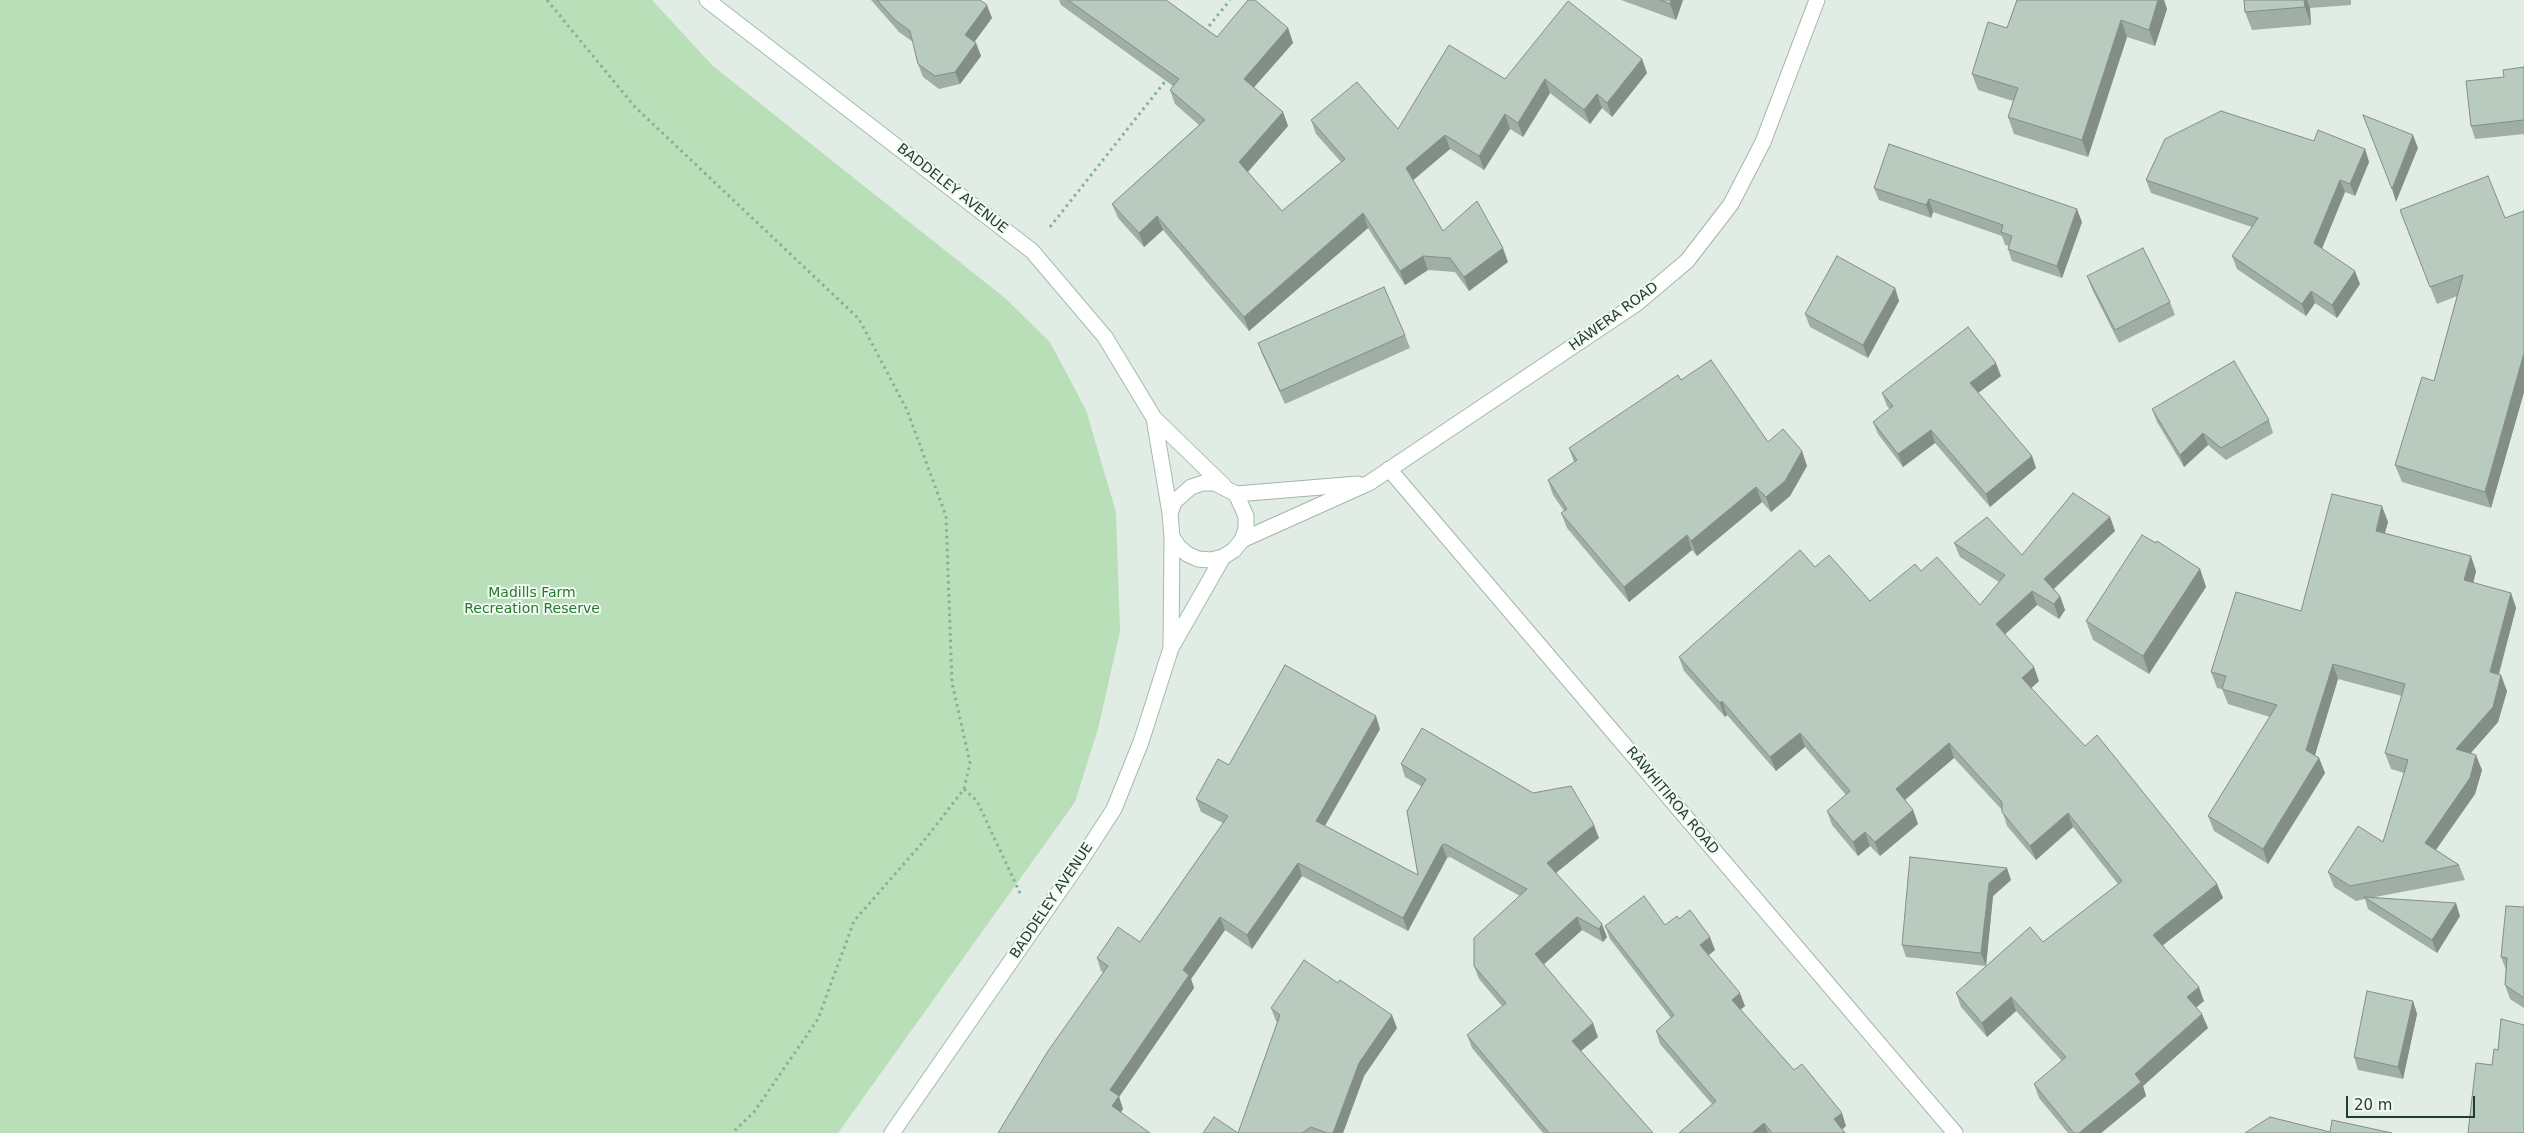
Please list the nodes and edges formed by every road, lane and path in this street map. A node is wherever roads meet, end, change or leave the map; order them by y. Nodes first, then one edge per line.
1 (547, 0) edge
2 (707, 0) edge
3 (1230, 0) edge
4 (1817, 0) edge
5 (1199, 39) edge
6 (1168, 78) edge
7 (1032, 251) junction
8 (1154, 418) junction
9 (1389, 469) junction
10 (1369, 483) junction
11 (1231, 491) junction
12 (1170, 514) junction
13 (1172, 536) junction
14 (1242, 540) junction
15 (1223, 557) junction
16 (1171, 648) junction
17 (964, 788) junction
18 (1036, 926) junction
19 (732, 1133) edge
20 (892, 1133) edge
21 (1955, 1133) edge

1 - 17 path
2 - 7 street, BADDELEY AVENUE
3 - 5 path
4 - 9 street, HĀWERA ROAD
6 - 7 path
7 - 8 street, BADDELEY AVENUE
8 - 11 street, BADDELEY AVENUE
8 - 12 street, BADDELEY AVENUE
9 - 10 street, HĀWERA ROAD
9 - 21 street, RĀWHITIROA ROAD
10 - 11 street
10 - 14 street, HĀWERA ROAD
11 - 12 street
11 - 14 street
12 - 13 street
13 - 15 street
13 - 16 street, BADDELEY AVENUE
14 - 15 street
15 - 16 street, BADDELEY AVENUE
16 - 18 street, BADDELEY AVENUE
17 - 18 path
17 - 19 path
18 - 20 street, BADDELEY AVENUE

